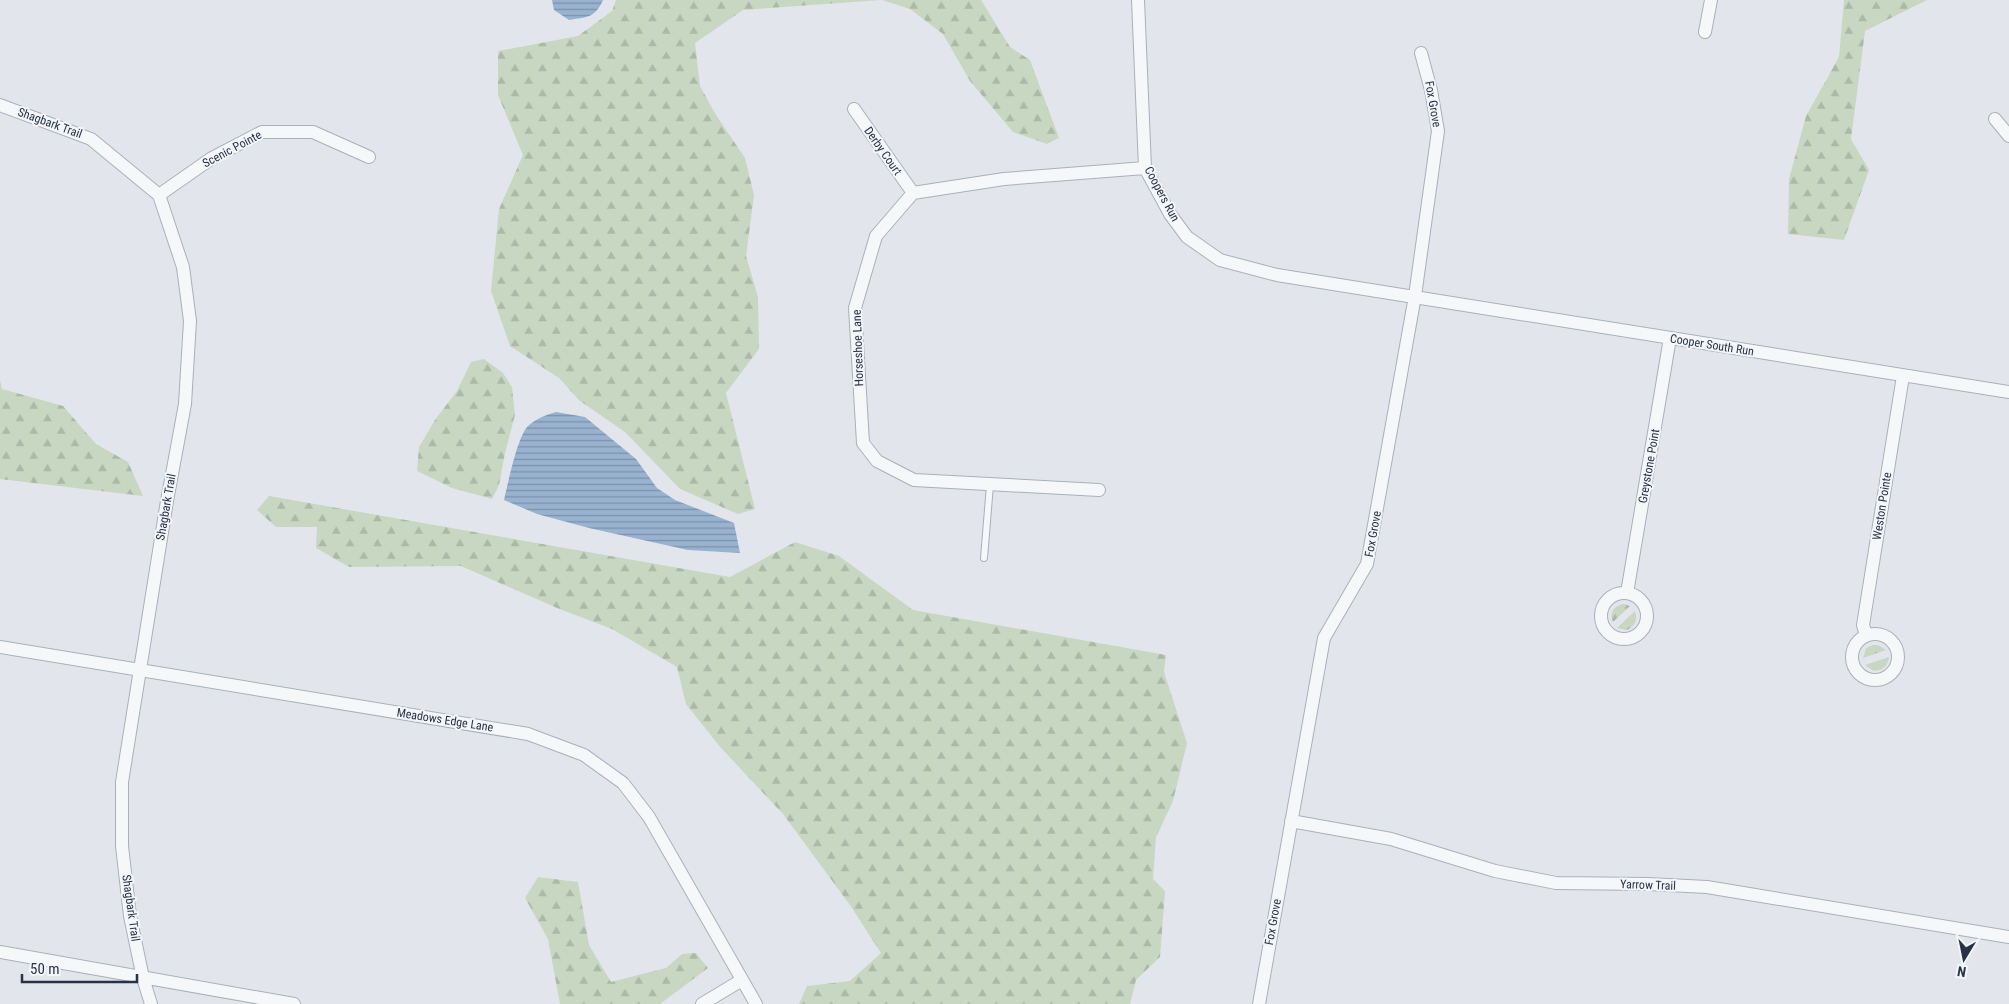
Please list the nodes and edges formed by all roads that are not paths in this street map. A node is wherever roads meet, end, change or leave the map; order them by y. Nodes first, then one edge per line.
1 (1138, 0) edge
2 (1711, 0) edge
3 (1705, 32) dead end
4 (1421, 53) dead end
5 (0, 105) edge
6 (854, 109) dead end
7 (1995, 119) dead end
8 (2009, 136) edge
9 (369, 158) dead end
10 (1145, 168) junction
11 (913, 193) junction
12 (159, 195) junction
13 (1415, 296) junction
14 (1670, 338) junction
15 (1904, 376) junction
16 (2009, 392) edge
17 (990, 485) junction
18 (1099, 490) dead end
19 (984, 558) dead end
20 (1627, 594) dead end
21 (1866, 636) dead end
22 (0, 647) edge
23 (140, 670) junction
24 (1291, 821) junction
25 (2009, 937) edge
26 (0, 952) edge
27 (143, 978) junction
28 (742, 980) junction
29 (151, 1004) edge
30 (294, 1004) edge
31 (702, 1004) edge
32 (756, 1004) edge
33 (1258, 1004) edge

1 - 10 street, Coopers Run
2 - 3 street
4 - 13 street, Fox Grove
5 - 12 street, Shagbark Trail
6 - 11 street, Derby Court
7 - 8 street
9 - 12 street, Scenic Pointe
10 - 11 street
10 - 13 street, Coopers Run
11 - 17 street, Horseshoe Lane
12 - 23 street, Shagbark Trail
13 - 14 street, Cooper South Run
13 - 24 street, Fox Grove
14 - 15 street, Cooper South Run
14 - 20 street, Greystone Point
15 - 16 street, Cooper South Run
15 - 21 street, Weston Pointe
17 - 18 street, Horseshoe Lane
17 - 19 lane
22 - 23 street, Meadows Edge Lane
23 - 27 street, Shagbark Trail
23 - 28 street, Meadows Edge Lane
24 - 25 street, Yarrow Trail
24 - 33 street, Fox Grove
26 - 27 street
27 - 29 street, Shagbark Trail
27 - 30 street
28 - 31 street
28 - 32 street, Meadows Edge Lane

